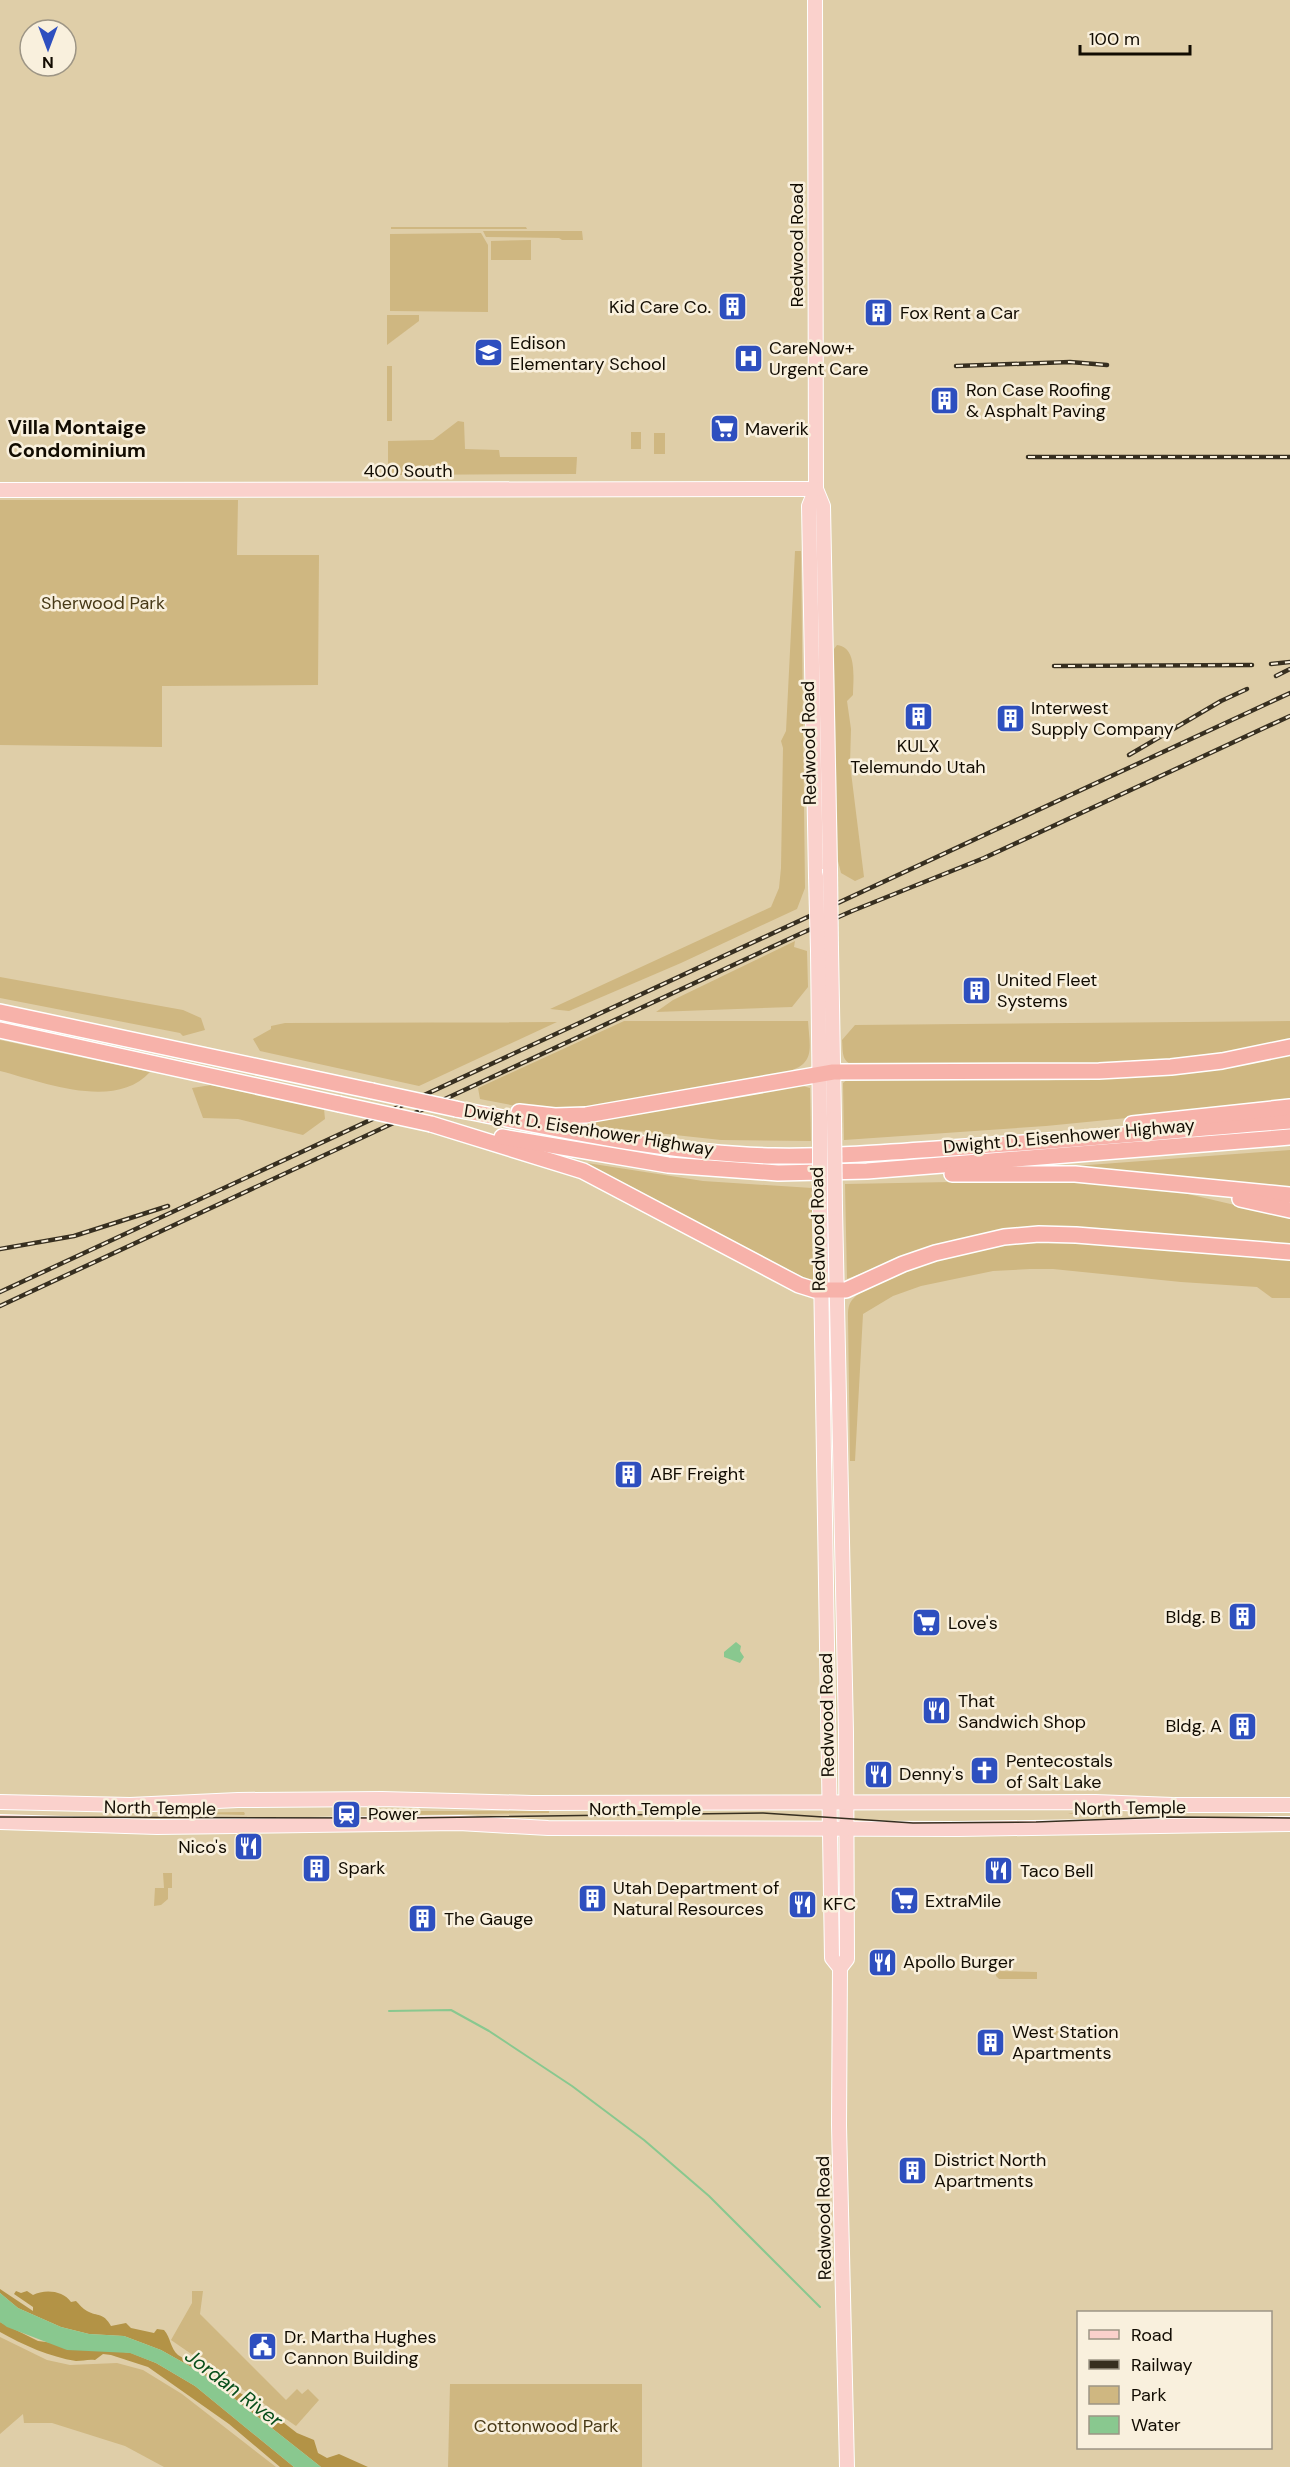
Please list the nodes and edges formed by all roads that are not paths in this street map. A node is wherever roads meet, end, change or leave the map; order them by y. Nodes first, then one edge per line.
1 (815, 0) edge
2 (816, 489) junction
3 (0, 490) edge
4 (824, 950) junction
5 (0, 1012) edge
6 (0, 1030) edge
7 (1290, 1047) edge
8 (826, 1073) junction
9 (1290, 1107) edge
10 (458, 1110) junction
11 (827, 1119) junction
12 (1290, 1121) edge
13 (430, 1124) junction
14 (1290, 1137) edge
15 (871, 1154) junction
16 (778, 1173) junction
17 (1181, 1185) junction
18 (1290, 1195) edge
19 (1290, 1210) edge
20 (1290, 1252) edge
21 (829, 1291) junction
22 (0, 1802) edge
23 (831, 1803) junction
24 (846, 1803) junction
25 (1290, 1805) edge
26 (0, 1822) edge
27 (1290, 1824) edge
28 (831, 1827) junction
29 (846, 1828) junction
30 (840, 1968) junction
31 (847, 2467) edge

1 - 2 main road, Redwood Road
2 - 3 main road, 400 South
2 - 4 main road, Redwood Road, bridge
2 - 4 main road, Redwood Road, bridge
4 - 8 main road, Redwood Road
5 - 10 highway, Dwight D. Eisenhower Highway, bridge
6 - 13 highway, Dwight D. Eisenhower Highway, bridge
7 - 8 highway
8 - 10 highway
8 - 11 main road, Redwood Road
9 - 15 highway
10 - 15 highway, Dwight D. Eisenhower Highway
11 - 21 main road, Redwood Road, bridge
11 - 21 main road, Redwood Road, bridge
12 - 15 highway, Dwight D. Eisenhower Highway
13 - 16 highway, Dwight D. Eisenhower Highway
13 - 21 highway
14 - 16 highway, Dwight D. Eisenhower Highway
16 - 17 highway
17 - 18 highway
17 - 19 highway
20 - 21 highway
21 - 23 main road, Redwood Road
21 - 24 main road, Redwood Road
22 - 23 main road, North Temple
23 - 24 main road, North Temple
23 - 28 main road, Redwood Road
24 - 25 main road, North Temple
24 - 29 main road, Redwood Road
26 - 28 main road, North Temple
27 - 29 main road, North Temple
28 - 29 main road, North Temple
28 - 30 main road, Redwood Road
29 - 30 main road, Redwood Road
30 - 31 main road, Redwood Road

